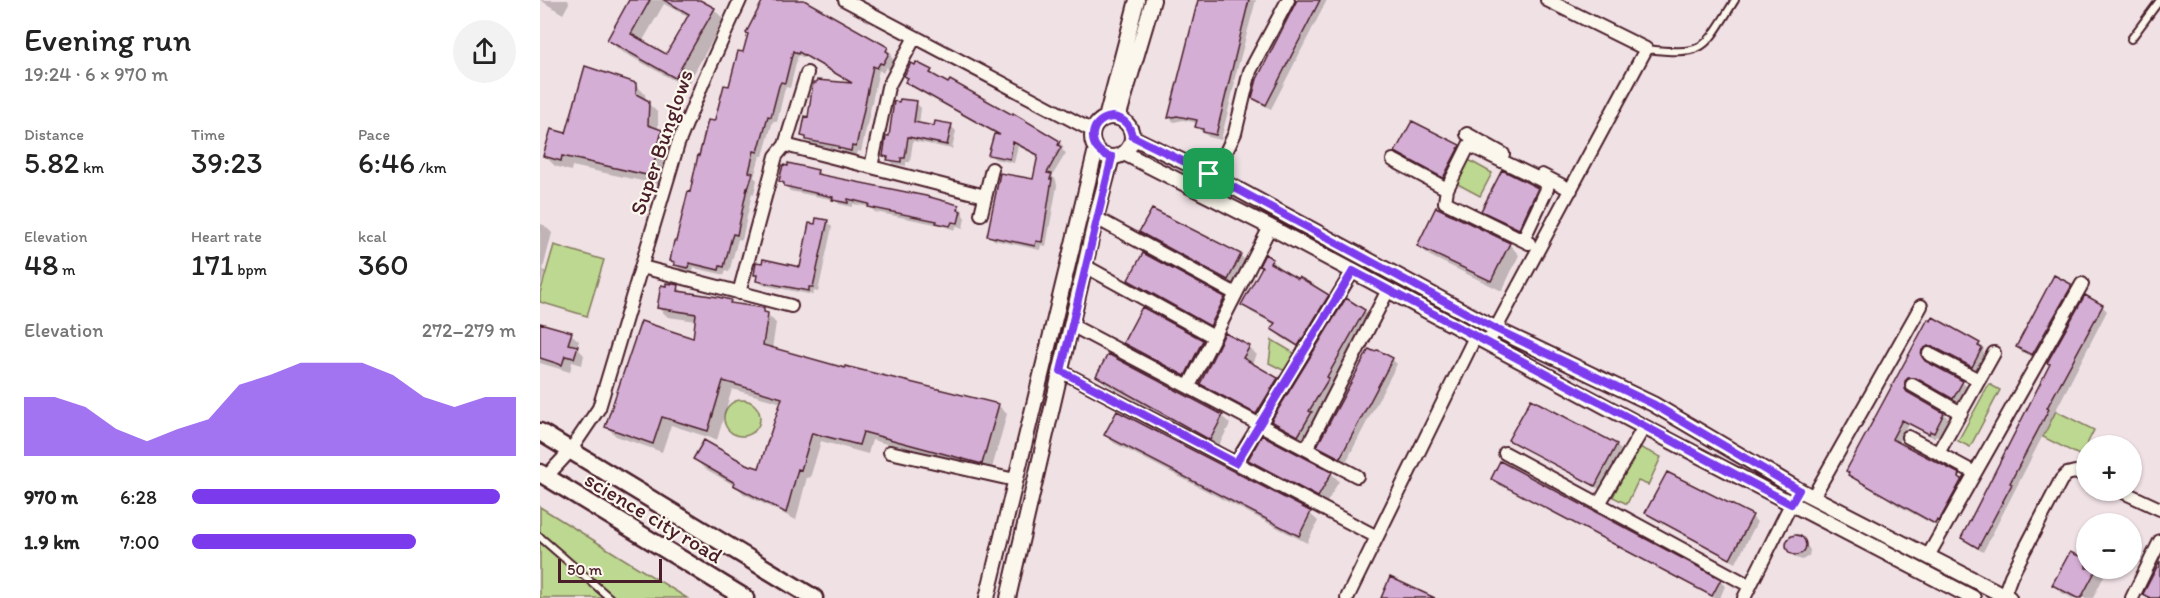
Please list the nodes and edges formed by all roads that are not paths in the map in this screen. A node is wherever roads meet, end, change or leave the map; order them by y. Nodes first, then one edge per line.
1 (740, 0) edge
2 (845, 0) edge
3 (1137, 0) edge
4 (1153, 0) edge
5 (1288, 0) edge
6 (1547, 0) edge
7 (1735, 0) edge
8 (2160, 0) edge
9 (915, 37) junction
10 (2131, 39) dead end
11 (1646, 49) junction
12 (807, 73) dead end
13 (1112, 118) junction
14 (1093, 131) junction
15 (1467, 134) dead end
16 (1132, 136) junction
17 (785, 145) junction
18 (1096, 149) junction
19 (1118, 155) junction
20 (1393, 160) dead end
21 (870, 167) junction
22 (992, 169) dead end
23 (1209, 174) junction
24 (1447, 189) junction
25 (1571, 190) junction
26 (985, 196) junction
27 (981, 214) dead end
28 (1096, 218) junction
29 (1270, 227) junction
30 (1523, 240) junction
31 (1540, 248) junction
32 (1085, 266) junction
33 (642, 267) junction
34 (1353, 271) junction
35 (2082, 284) dead end
36 (1388, 290) junction
37 (739, 293) junction
38 (1236, 294) junction
39 (791, 306) dead end
40 (1921, 306) dead end
41 (1071, 325) junction
42 (1496, 329) junction
43 (1214, 337) junction
44 (1475, 337) junction
45 (1488, 343) junction
46 (1994, 353) dead end
47 (1929, 354) dead end
48 (1061, 371) junction
49 (1979, 380) junction
50 (1912, 385) dead end
51 (1189, 386) junction
52 (1961, 413) junction
53 (1260, 423) junction
54 (1644, 427) junction
55 (540, 432) edge
56 (1908, 437) dead end
57 (1307, 448) junction
58 (570, 451) junction
59 (890, 452) dead end
60 (1505, 453) dead end
61 (1938, 453) junction
62 (1236, 463) junction
63 (2076, 472) edge
64 (1975, 473) junction
65 (1357, 476) dead end
66 (542, 478) edge
67 (1015, 480) junction
68 (1799, 490) junction
69 (1813, 497) junction
70 (2142, 500) edge
71 (1599, 504) junction
72 (1791, 504) junction
73 (2160, 508) edge
74 (540, 537) edge
75 (1377, 537) junction
76 (2160, 540) edge
77 (1928, 556) junction
78 (1750, 586) junction
79 (2006, 597) edge
80 (610, 598) edge
81 (745, 598) edge
82 (814, 598) edge
83 (987, 598) edge
84 (1008, 598) edge
85 (1347, 598) edge
86 (1744, 598) edge
87 (1973, 598) edge
88 (2132, 598) edge

1 - 33 street, Super Bunglows
2 - 9 street
3 - 13 street
4 - 13 street
5 - 23 street
6 - 11 street
7 - 11 lane
8 - 10 lane
9 - 14 street
9 - 21 street
11 - 25 street
12 - 17 street
13 - 14 street
13 - 16 street
14 - 18 street
15 - 25 street
16 - 19 street
16 - 23 street
17 - 21 street
17 - 37 street
18 - 19 street
18 - 67 street
19 - 28 street
19 - 29 street
20 - 24 street
21 - 26 street
22 - 26 street
23 - 42 street
24 - 30 street
24 - 30 street
25 - 31 street
26 - 27 street
28 - 32 street
28 - 38 street
29 - 34 street
29 - 38 street
30 - 31 street
31 - 42 street
32 - 41 street
32 - 43 street
33 - 37 street
33 - 58 street, Super Bunglows
34 - 36 street
34 - 53 street
35 - 64 street
36 - 44 street
36 - 57 street
37 - 39 street
38 - 43 street
40 - 69 street
41 - 48 street
41 - 51 street
42 - 45 street
42 - 68 street
43 - 51 street
44 - 45 street
44 - 75 street
45 - 54 street
46 - 49 street
47 - 49 street
48 - 62 street
48 - 84 street
49 - 52 street
50 - 52 street
51 - 53 street
52 - 61 street
53 - 57 street
53 - 62 street
54 - 71 street
54 - 72 street
55 - 58 main road
56 - 61 street
57 - 65 street
58 - 66 street, Super Bunglows
58 - 82 main road
59 - 67 street
60 - 71 street
61 - 64 street
62 - 75 street
63 - 79 street
64 - 77 street
66 - 81 main road, science city road
67 - 83 street
68 - 69 street
68 - 72 street
69 - 77 street
70 - 73 street
71 - 78 street
72 - 78 street
72 - 87 street
74 - 80 lane
75 - 85 street
76 - 88 street
77 - 79 street
78 - 86 street

